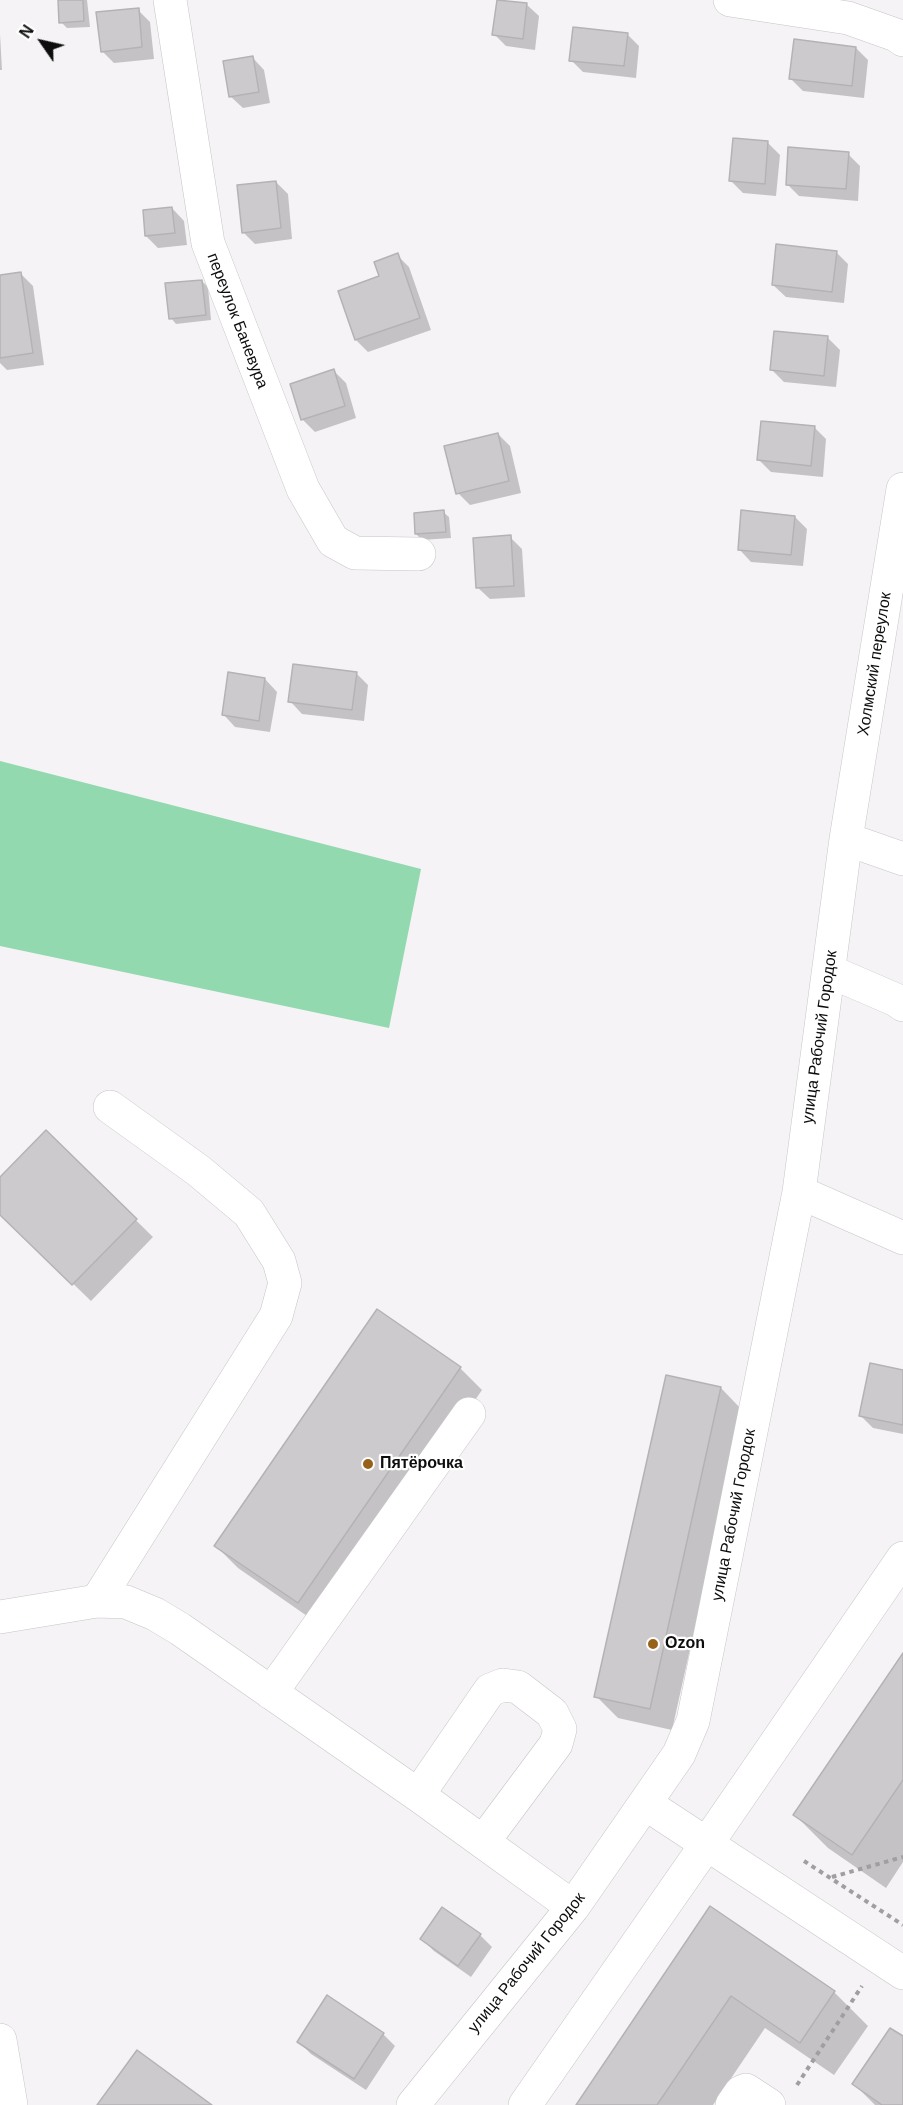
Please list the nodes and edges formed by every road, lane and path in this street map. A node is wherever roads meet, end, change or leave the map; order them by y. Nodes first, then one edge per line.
1 (170, 0) edge
2 (730, 0) edge
3 (903, 40) edge
4 (903, 489) edge
5 (420, 555) dead end
6 (846, 839) junction
7 (903, 859) edge
8 (829, 971) junction
9 (903, 1005) edge
10 (110, 1107) dead end
11 (798, 1192) junction
12 (903, 1238) edge
13 (469, 1413) dead end
14 (903, 1558) edge
15 (97, 1601) junction
16 (0, 1617) edge
17 (271, 1693) junction
18 (417, 1795) junction
19 (646, 1804) junction
20 (483, 1842) junction
21 (706, 1845) junction
22 (903, 1857) edge
23 (804, 1861) dead end
24 (831, 1877) junction
25 (573, 1907) junction
26 (903, 1923) edge
27 (891, 1966) edge
28 (0, 2040) edge
29 (796, 2085) dead end
30 (11, 2105) edge
31 (413, 2105) edge
32 (525, 2105) edge
33 (732, 2105) edge
34 (770, 2105) edge

1 - 5 street, переулок Баневура
2 - 3 street
4 - 6 street, Холмский переулок
6 - 7 street
6 - 8 street, улица Рабочий Городок
8 - 9 street
8 - 11 street, улица Рабочий Городок
10 - 15 street
11 - 12 street
11 - 19 street, улица Рабочий Городок
13 - 17 street
14 - 21 street
15 - 16 street
15 - 17 street
17 - 18 street
18 - 20 street
18 - 20 street
19 - 21 street
19 - 25 street, улица Рабочий Городок
20 - 25 street
21 - 27 street
21 - 32 street
22 - 24 path
23 - 24 path
24 - 26 path
25 - 31 street, улица Рабочий Городок
26 - 27 path
27 - 29 path
28 - 30 street
33 - 34 street

